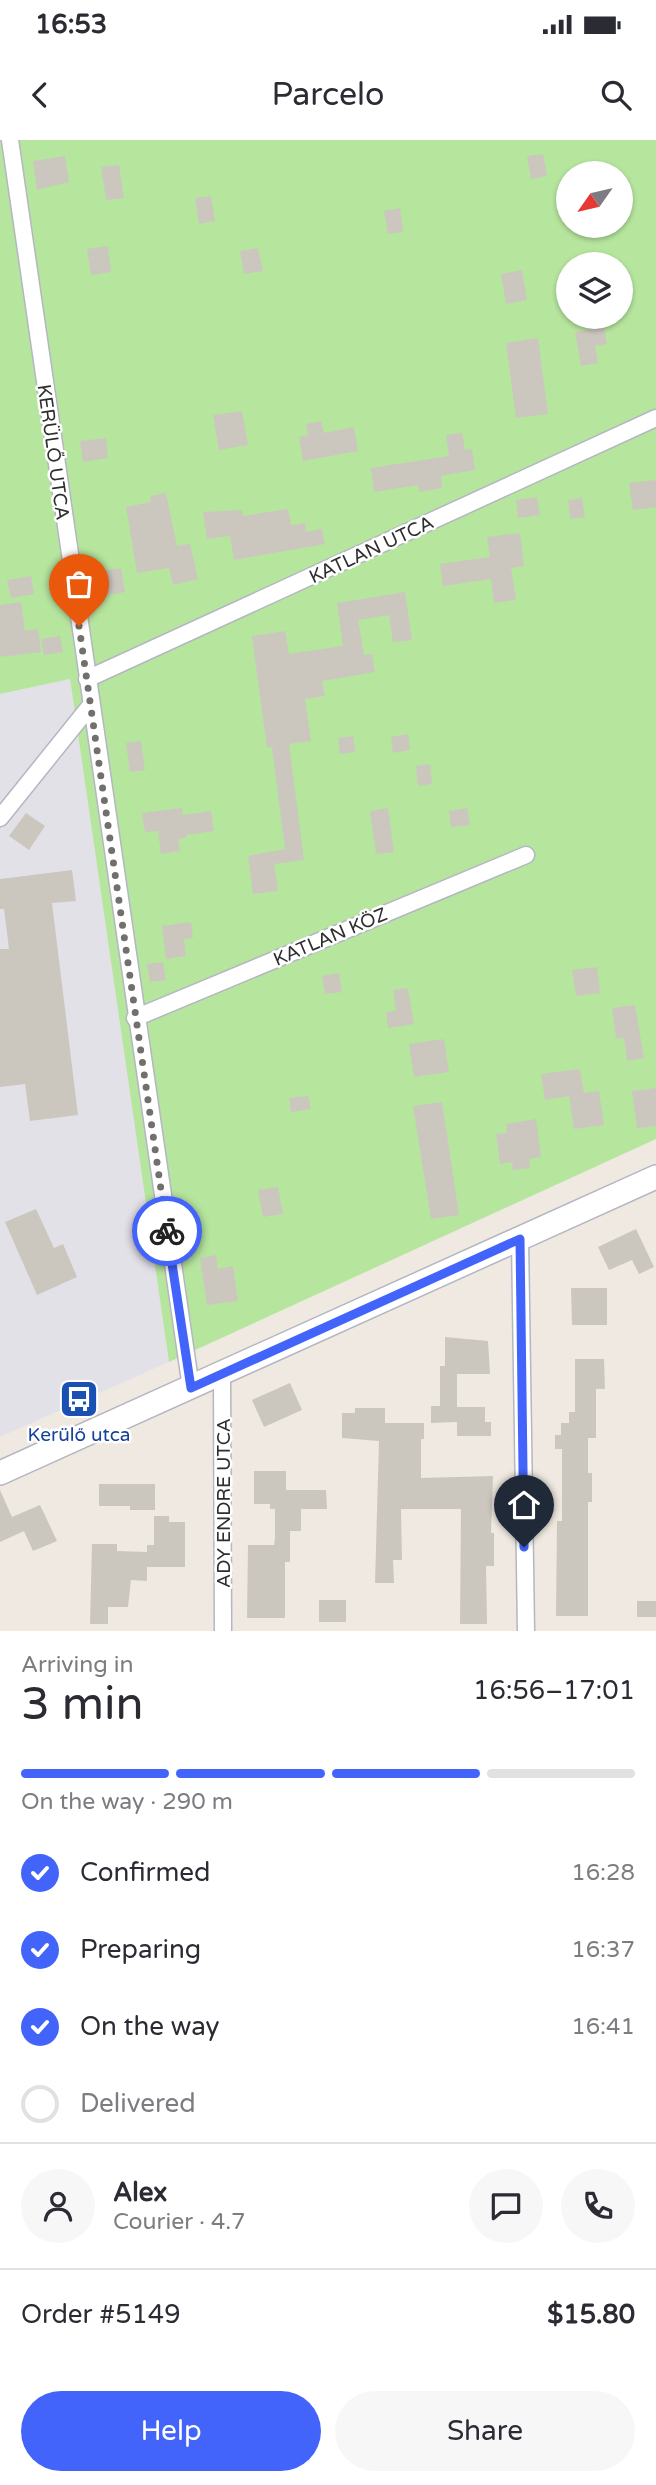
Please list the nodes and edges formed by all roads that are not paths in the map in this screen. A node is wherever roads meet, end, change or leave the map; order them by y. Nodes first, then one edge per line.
1 (10, 140) edge
2 (656, 418) edge
3 (86, 680) junction
4 (90, 706) junction
5 (0, 818) edge
6 (526, 855) dead end
7 (135, 1018) junction
8 (656, 1177) edge
9 (520, 1239) junction
10 (222, 1374) junction
11 (191, 1388) junction
12 (0, 1473) edge
13 (223, 1631) edge
14 (526, 1631) edge

1 - 3 street, KERÜLŐ UTCA
2 - 3 street, KATLAN UTCA
3 - 4 street, KERÜLŐ UTCA
4 - 5 street
4 - 7 street, KERÜLŐ UTCA
6 - 7 street, KATLAN KÖZ
7 - 11 street, KERÜLŐ UTCA
8 - 9 main road
9 - 10 main road
9 - 14 street
10 - 11 main road
10 - 13 street, ADY ENDRE UTCA
11 - 12 main road

